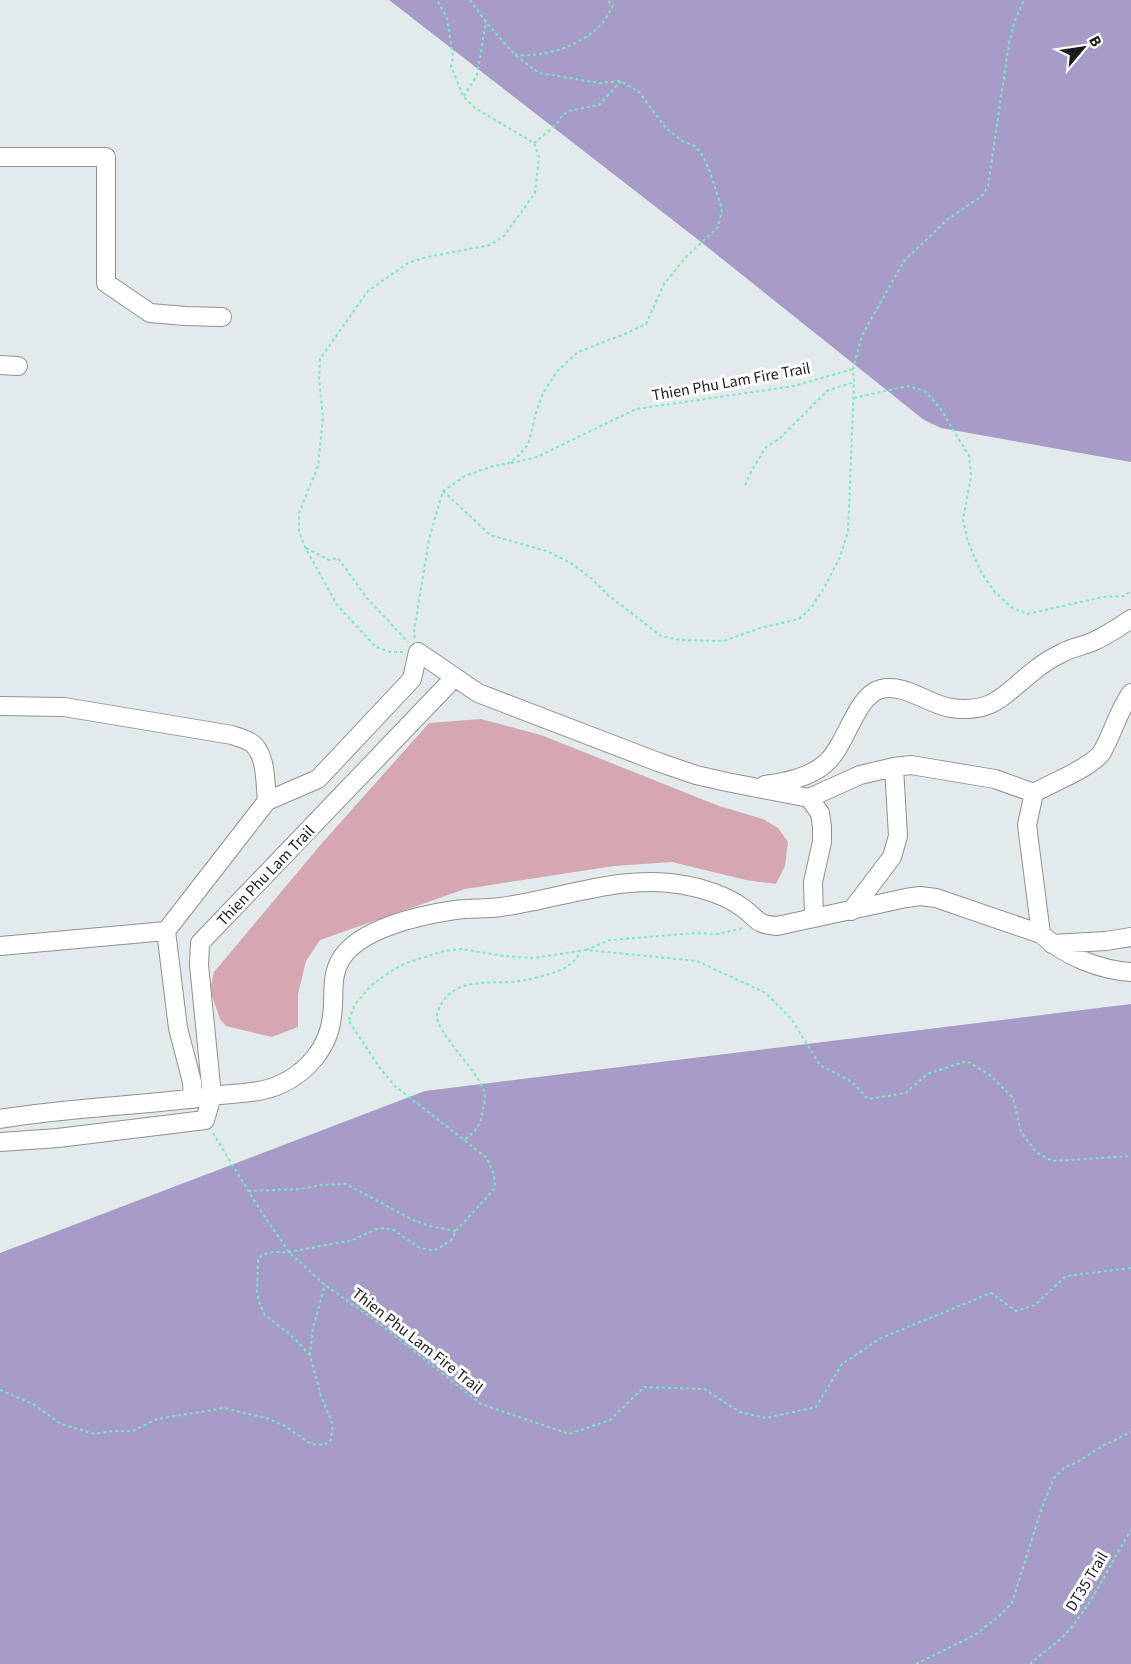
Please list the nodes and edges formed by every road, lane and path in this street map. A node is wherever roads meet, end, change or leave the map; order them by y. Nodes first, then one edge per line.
1 (437, 0) edge
2 (470, 0) edge
3 (607, 0) edge
4 (1024, 0) edge
5 (486, 22) junction
6 (515, 55) junction
7 (621, 81) junction
8 (463, 96) junction
9 (534, 143) junction
10 (0, 157) edge
11 (222, 317) dead end
12 (853, 369) junction
13 (854, 382) junction
14 (854, 398) junction
15 (507, 464) junction
16 (745, 485) dead end
17 (443, 491) junction
18 (305, 547) junction
19 (1131, 591) edge
20 (1131, 619) edge
21 (418, 652) junction
22 (454, 678) junction
23 (1131, 693) edge
24 (0, 706) edge
25 (1123, 728) edge
26 (894, 767) junction
27 (752, 787) junction
28 (1034, 793) junction
29 (809, 798) junction
30 (267, 801) junction
31 (851, 911) junction
32 (814, 918) junction
33 (760, 924) junction
34 (166, 931) junction
35 (1131, 937) edge
36 (1046, 939) junction
37 (0, 946) edge
38 (586, 950) junction
39 (581, 952) junction
40 (1131, 972) edge
41 (348, 1020) junction
42 (345, 1026) dead end
43 (212, 1096) junction
44 (193, 1099) junction
45 (0, 1119) edge
46 (205, 1120) junction
47 (465, 1139) junction
48 (0, 1142) edge
49 (1131, 1155) edge
50 (248, 1191) junction
51 (456, 1231) junction
52 (290, 1252) junction
53 (1131, 1268) edge
54 (325, 1285) junction
55 (310, 1355) junction
56 (0, 1392) edge
57 (1131, 1432) edge
58 (1131, 1530) edge
59 (916, 1664) edge
60 (1030, 1664) edge

1 - 8 path
2 - 5 path
3 - 6 path
4 - 12 path
5 - 6 path
5 - 8 path
6 - 7 path
7 - 9 path
7 - 15 path
8 - 9 path
9 - 18 path
10 - 11 street
12 - 13 path
12 - 15 path, Thien Phu Lam Fire Trail
13 - 14 path
13 - 16 path
14 - 17 path
14 - 19 path
15 - 17 path, Thien Phu Lam Fire Trail
17 - 21 path
18 - 21 path
18 - 21 path
20 - 27 street
21 - 22 street
21 - 30 street
22 - 27 street
22 - 43 street, Thien Phu Lam Trail
23 - 25 street
24 - 30 street
25 - 28 street
26 - 28 street
26 - 29 street
26 - 31 street
27 - 29 street
28 - 36 street
29 - 32 street
30 - 34 street
31 - 32 street
31 - 36 street
32 - 33 street
33 - 38 path
33 - 43 street
34 - 37 street
34 - 44 street
35 - 36 street
36 - 40 street
38 - 39 path
38 - 49 path
39 - 41 path
39 - 47 path
41 - 42 path
41 - 47 path
43 - 44 street
43 - 46 street, Thien Phu Lam Trail
44 - 45 street
46 - 48 street
46 - 50 path, Thien Phu Lam Fire Trail
47 - 51 path
50 - 51 path
50 - 52 path, Thien Phu Lam Fire Trail
51 - 52 path
52 - 54 path, Thien Phu Lam Fire Trail
52 - 55 path
53 - 54 path, Thien Phu Lam Fire Trail
54 - 55 path
55 - 56 path
57 - 59 path
58 - 60 path, DT35 Trail

